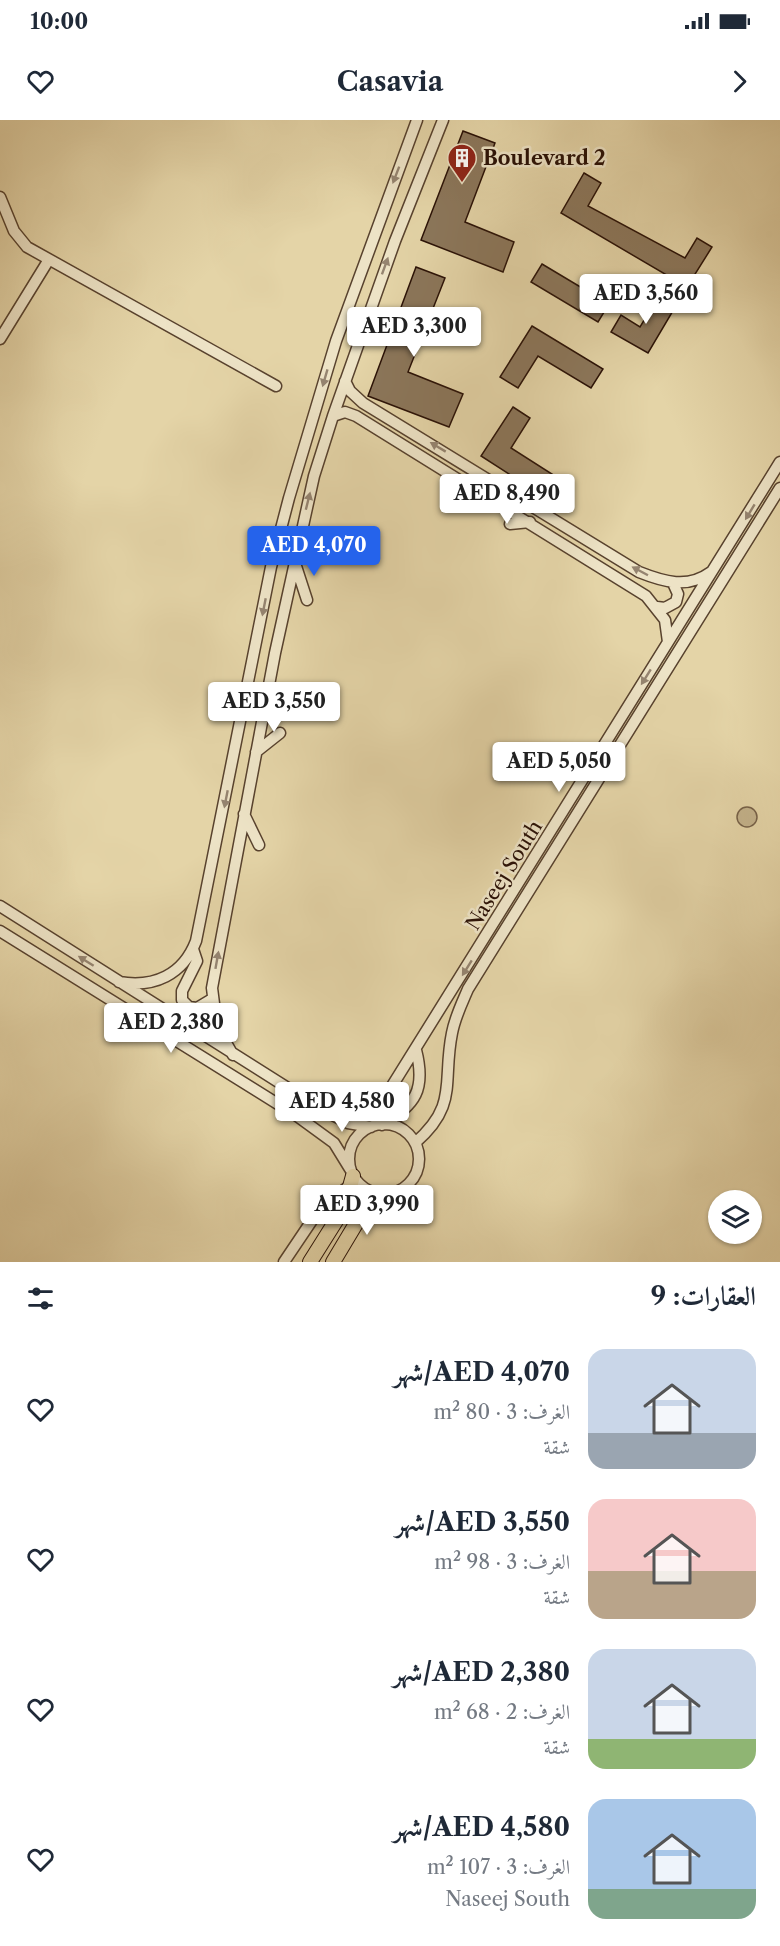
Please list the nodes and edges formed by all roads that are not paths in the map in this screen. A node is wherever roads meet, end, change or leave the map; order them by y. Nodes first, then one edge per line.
1 (417, 120) edge
2 (443, 120) edge
3 (0, 197) edge
4 (48, 261) junction
5 (0, 339) edge
6 (345, 381) junction
7 (276, 386) dead end
8 (358, 400) junction
9 (350, 413) junction
10 (333, 416) junction
11 (780, 462) edge
12 (442, 468) junction
13 (444, 482) dead end
14 (780, 488) edge
15 (530, 522) junction
16 (510, 524) dead end
17 (295, 563) junction
18 (714, 570) junction
19 (673, 583) junction
20 (307, 600) dead end
21 (657, 607) junction
22 (668, 642) junction
23 (280, 733) dead end
24 (256, 752) junction
25 (244, 814) junction
26 (259, 845) dead end
27 (0, 906) edge
28 (37, 929) junction
29 (0, 931) edge
30 (26, 945) junction
31 (193, 949) junction
32 (119, 981) junction
33 (212, 999) junction
34 (416, 1050) junction
35 (233, 1055) junction
36 (321, 1109) junction
37 (382, 1125) junction
38 (371, 1127) junction
39 (415, 1143) junction
40 (352, 1176) junction
41 (382, 1194) junction
42 (284, 1262) edge
43 (310, 1262) edge
44 (333, 1262) edge

1 -> 31 street
6 -> 2 street
3 - 4 street
4 - 5 street
4 - 7 street
6 - 8 street
6 - 10 street
8 - 9 street
19 -> 8 street
9 - 10 street
9 - 12 street
17 -> 10 street
11 -> 18 street, Naseej South
12 - 13 street
12 - 15 street
14 - 39 street
15 - 16 street
15 - 21 street
17 - 20 street
17 - 24 street
18 - 19 street
18 - 22 street, Naseej South
19 - 21 street
21 - 22 street
22 -> 34 street, Naseej South
23 - 24 street
24 - 25 street
25 - 26 street
33 -> 25 street
27 - 28 street
28 - 30 street
32 -> 28 street
29 - 30 street
30 - 40 street
31 - 32 street
31 - 33 street
32 - 35 street
33 - 35 street
34 - 36 street, Naseej South
34 - 37 street
35 - 36 street
36 - 38 street
37 - 38 street
37 - 39 street
38 - 40 street
39 - 41 street
40 - 41 street
40 - 42 street
40 - 43 main road
41 - 44 main road

